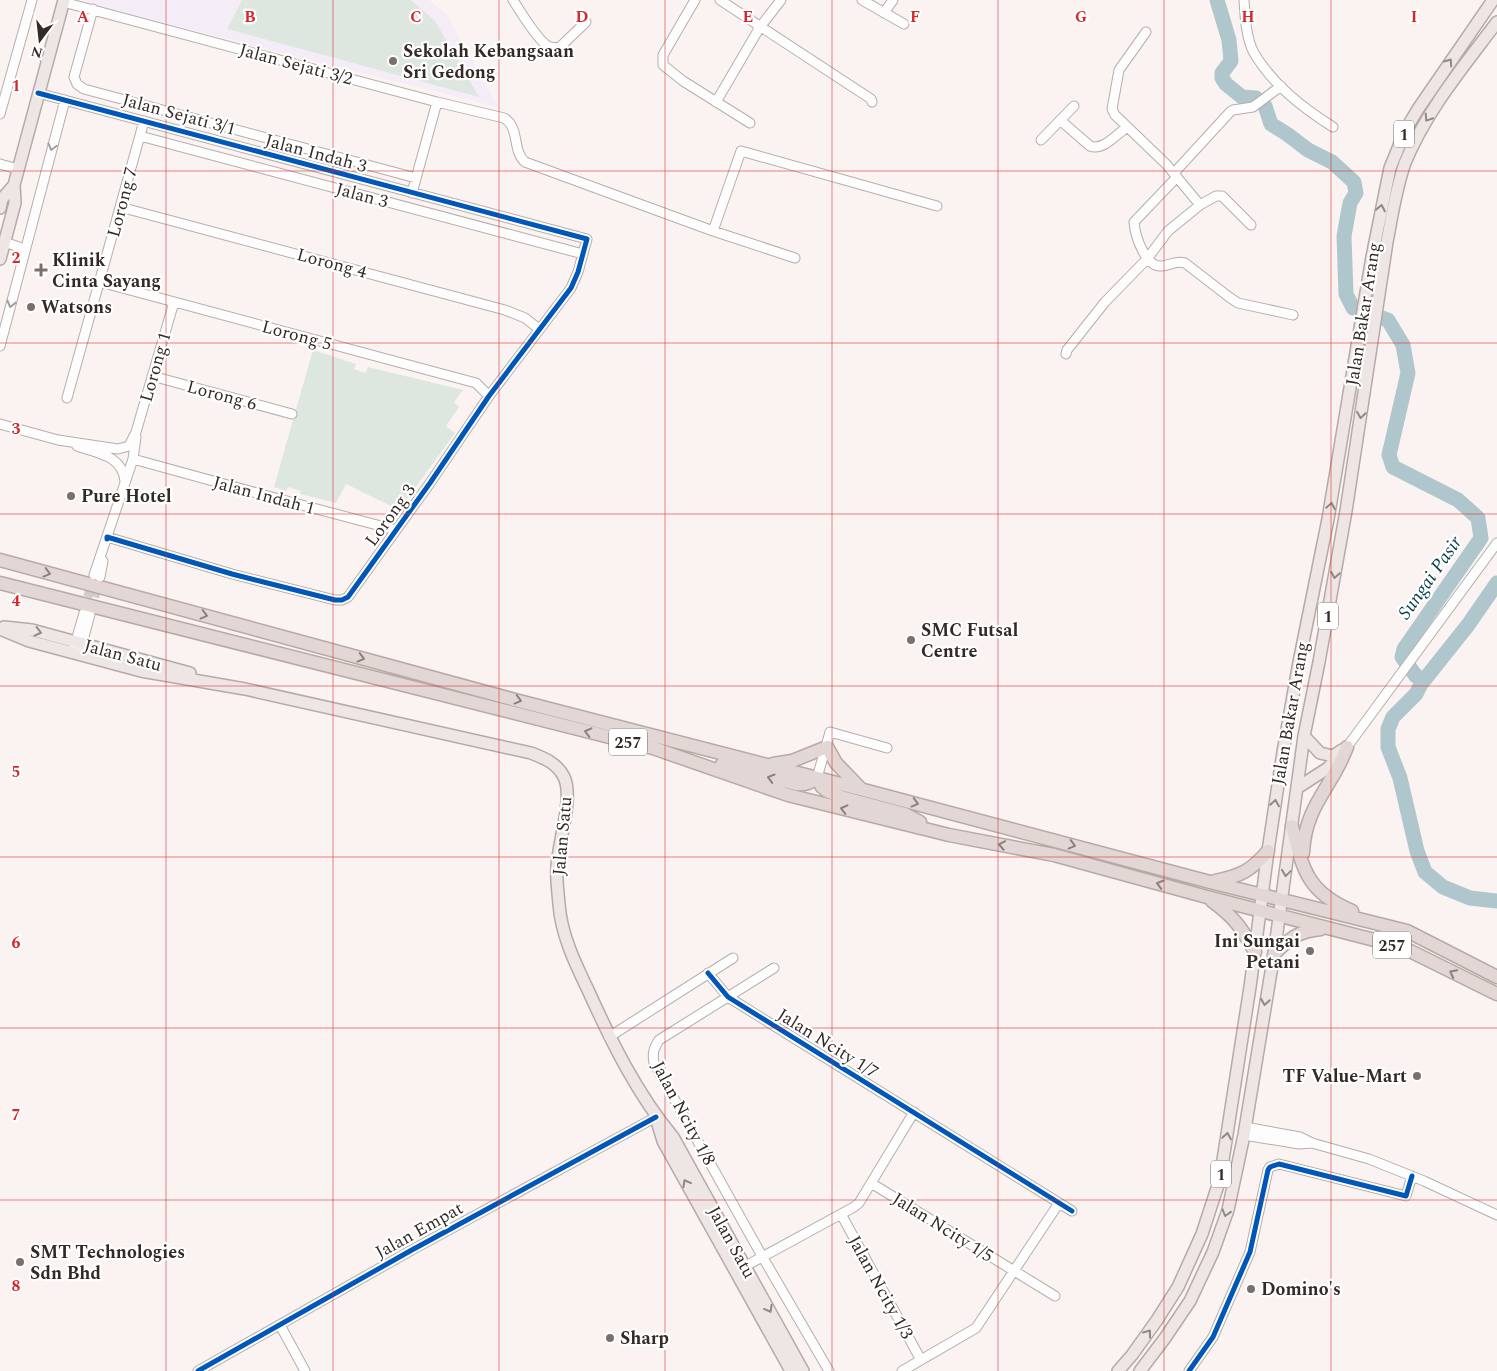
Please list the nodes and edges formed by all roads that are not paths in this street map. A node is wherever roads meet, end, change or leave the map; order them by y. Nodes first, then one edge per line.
1 (32, 0) edge
2 (513, 0) edge
3 (695, 0) edge
4 (720, 0) edge
5 (781, 0) edge
6 (862, 0) edge
7 (893, 0) edge
8 (1244, 0) edge
9 (1493, 0) edge
10 (64, 1) edge
11 (93, 10) junction
12 (884, 13) junction
13 (586, 22) dead end
14 (1497, 22) edge
15 (904, 24) dead end
16 (760, 26) junction
17 (1146, 32) dead end
18 (1281, 86) junction
19 (38, 93) junction
20 (65, 100) junction
21 (437, 102) junction
22 (716, 102) junction
23 (872, 102) dead end
24 (1074, 106) dead end
25 (0, 114) edge
26 (1060, 120) junction
27 (144, 121) junction
28 (750, 123) dead end
29 (1127, 127) junction
30 (1333, 127) dead end
31 (140, 136) junction
32 (1040, 140) dead end
33 (0, 164) edge
34 (18, 169) junction
35 (1175, 175) junction
36 (416, 178) junction
37 (14, 185) junction
38 (412, 193) junction
39 (1200, 205) junction
40 (937, 206) dead end
41 (120, 207) junction
42 (0, 208) edge
43 (1251, 225) dead end
44 (713, 232) junction
45 (587, 239) joint
46 (4, 242) junction
47 (25, 249) junction
48 (583, 254) junction
49 (0, 258) edge
50 (795, 258) dead end
51 (1147, 259) junction
52 (100, 282) junction
53 (1373, 292) junction
54 (174, 302) junction
55 (1293, 315) dead end
56 (539, 330) junction
57 (0, 346) edge
58 (1066, 354) dead end
59 (152, 376) junction
60 (489, 396) junction
61 (68, 398) dead end
62 (292, 414) dead end
63 (0, 424) edge
64 (136, 432) junction
65 (58, 440) junction
66 (118, 449) junction
67 (133, 459) junction
68 (124, 483) junction
69 (396, 530) junction
70 (107, 538) junction
71 (1497, 543) edge
72 (0, 560) edge
73 (0, 576) edge
74 (97, 576) tunnel mouth
75 (0, 583) edge
76 (47, 595) junction
77 (87, 614) tunnel mouth
78 (2, 630) edge
79 (77, 648) junction
80 (1304, 736) junction
81 (1347, 746) junction
82 (827, 747) junction
83 (653, 748) junction
84 (887, 748) dead end
85 (766, 765) junction
86 (817, 778) junction
87 (860, 788) junction
88 (1297, 788) junction
89 (1292, 826) junction
90 (949, 835) junction
91 (1268, 851) junction
92 (1302, 866) junction
93 (1210, 882) junction
94 (1263, 895) junction
95 (1207, 897) junction
96 (1282, 899) junction
97 (1260, 912) junction
98 (1279, 916) junction
99 (1387, 926) junction
100 (1331, 928) junction
101 (1255, 952) junction
102 (1274, 954) junction
103 (733, 958) dead end
104 (774, 968) dead end
105 (708, 973) junction
106 (1497, 977) edge
107 (1497, 994) edge
108 (728, 996) junction
109 (610, 1037) junction
110 (914, 1112) junction
111 (656, 1116) junction
112 (1245, 1131) junction
113 (1412, 1176) junction
114 (872, 1183) junction
115 (1059, 1203) junction
116 (1072, 1211) dead end
117 (841, 1214) junction
118 (1497, 1215) edge
119 (762, 1256) junction
120 (741, 1269) junction
121 (1014, 1271) junction
122 (1055, 1296) dead end
123 (280, 1325) junction
124 (921, 1360) junction
125 (198, 1371) edge
126 (305, 1371) edge
127 (791, 1371) edge
128 (803, 1371) edge
129 (829, 1371) edge
130 (902, 1371) edge
131 (1118, 1371) edge
132 (1140, 1371) edge
133 (1189, 1371) edge

1 - 25 street
2 - 13 street
3 - 22 street
4 - 16 street
5 - 16 street
6 - 12 street
7 - 12 street
8 - 18 street
53 -> 9 main road, Jalan Bakar Arang / 1
10 - 11 street, Jalan Sejati 3/2
10 - 19 main road
11 - 21 street, Jalan Sejati 3/2
11 - 36 street, Jalan Sejati 3/1
12 - 15 street
14 -> 53 main road, Jalan Bakar Arang / 1
16 - 22 street
16 - 23 street
17 - 29 street
18 - 30 street
18 - 35 street
19 - 20 street, Jalan Indah 3
19 - 34 main road
20 - 27 street, Jalan Indah 3
20 -> 47 street
21 - 36 street
21 - 44 street, Jalan Sejati 3/2
22 - 28 street
24 - 26 street
26 - 29 street
26 - 32 street
27 - 31 street, Lorong 7
27 - 38 street, Jalan Indah 3
29 - 35 street
31 - 41 street, Lorong 7
31 - 48 street, Jalan 3
33 - 34 street
34 - 37 main road
35 - 39 street
35 - 51 street
36 - 38 street
37 - 42 main road
37 - 46 main road
38 - 45 street, Jalan Indah 3
39 - 43 street
39 - 51 street
40 - 44 street
41 - 52 street, Lorong 7
41 - 56 street, Lorong 4
44 - 50 street
45 - 48 street, Lorong 3
46 - 47 street
46 - 49 main road
47 -> 57 street
48 - 56 street, Lorong 3
51 - 55 street
51 - 58 street
52 - 54 street, Lorong 5
52 - 61 street, Lorong 7
53 -> 80 main road, Jalan Bakar Arang / 1
91 -> 53 main road, Jalan Bakar Arang / 1
54 - 59 street, Lorong 1
54 - 60 street, Lorong 5
56 - 60 street, Lorong 3
59 - 62 street, Lorong 6
59 - 64 street, Lorong 1
60 - 69 street, Lorong 3
63 - 65 street
64 - 66 street
64 - 67 street, Lorong 1
65 - 66 street
65 - 68 street
66 - 68 street
67 - 68 street, Lorong 1
67 - 69 street, Jalan Indah 1
68 - 70 street
69 - 70 street, Lorong 3
70 - 74 street
71 - 81 street
72 -> 85 highway, 257
73 - 76 highway
75 - 76 highway, 257
83 -> 76 highway, 257
77 - 79 street
78 - 79 main road, Jalan Satu
79 - 109 main road, Jalan Satu
80 - 81 main road
80 - 88 main road, Jalan Bakar Arang / 1
81 - 88 main road
81 - 92 highway
82 - 84 street
82 - 85 highway
82 - 86 street
82 - 87 highway
86 -> 83 highway
90 -> 83 highway, 257
85 - 86 highway, 257
86 - 87 highway, 257
86 - 90 highway
87 -> 93 highway, 257
88 - 89 main road, Jalan Bakar Arang / 1
89 - 92 highway
89 -> 96 main road, Jalan Bakar Arang / 1
95 -> 90 highway, 257
91 - 93 highway
91 - 94 main road, Jalan Bakar Arang / 1
92 - 99 highway
93 - 94 highway, 257
94 - 96 highway, 257
94 - 97 main road, Jalan Bakar Arang / 1
95 - 97 highway, 257
95 - 101 highway
96 - 98 main road, Jalan Bakar Arang / 1
96 - 99 highway, 257
97 - 98 highway, 257
97 - 101 main road, Jalan Bakar Arang / 1
98 - 100 highway, 257
98 - 102 main road, Jalan Bakar Arang / 1
99 - 106 highway, 257
100 - 102 highway
107 -> 100 highway, 257
131 -> 101 main road, Jalan Bakar Arang / 1
102 -> 112 main road, Jalan Bakar Arang / 1
103 - 105 street
104 - 108 street
105 - 108 street, Jalan Ncity 1/7
105 - 109 street
108 - 110 street, Jalan Ncity 1/7
108 - 119 street, Jalan Ncity 1/8
109 - 111 main road, Jalan Satu
110 - 114 street
110 - 115 street, Jalan Ncity 1/7
111 - 120 main road, Jalan Satu
111 - 123 street, Jalan Empat
112 - 113 street
112 -> 132 main road, Jalan Bakar Arang / 1
113 - 118 street
113 - 133 street
114 - 117 street
114 - 121 street, Jalan Ncity 1/5
115 - 116 street, Jalan Ncity 1/7
115 - 121 street
117 - 119 street
117 - 124 street, Jalan Ncity 1/3
119 - 120 street
119 - 129 street
120 - 127 main road, Jalan Satu
120 -> 128 main road, Jalan Satu
121 - 122 street, Jalan Ncity 1/5
121 - 124 street
123 - 125 street, Jalan Empat
123 - 126 street
124 - 130 street

